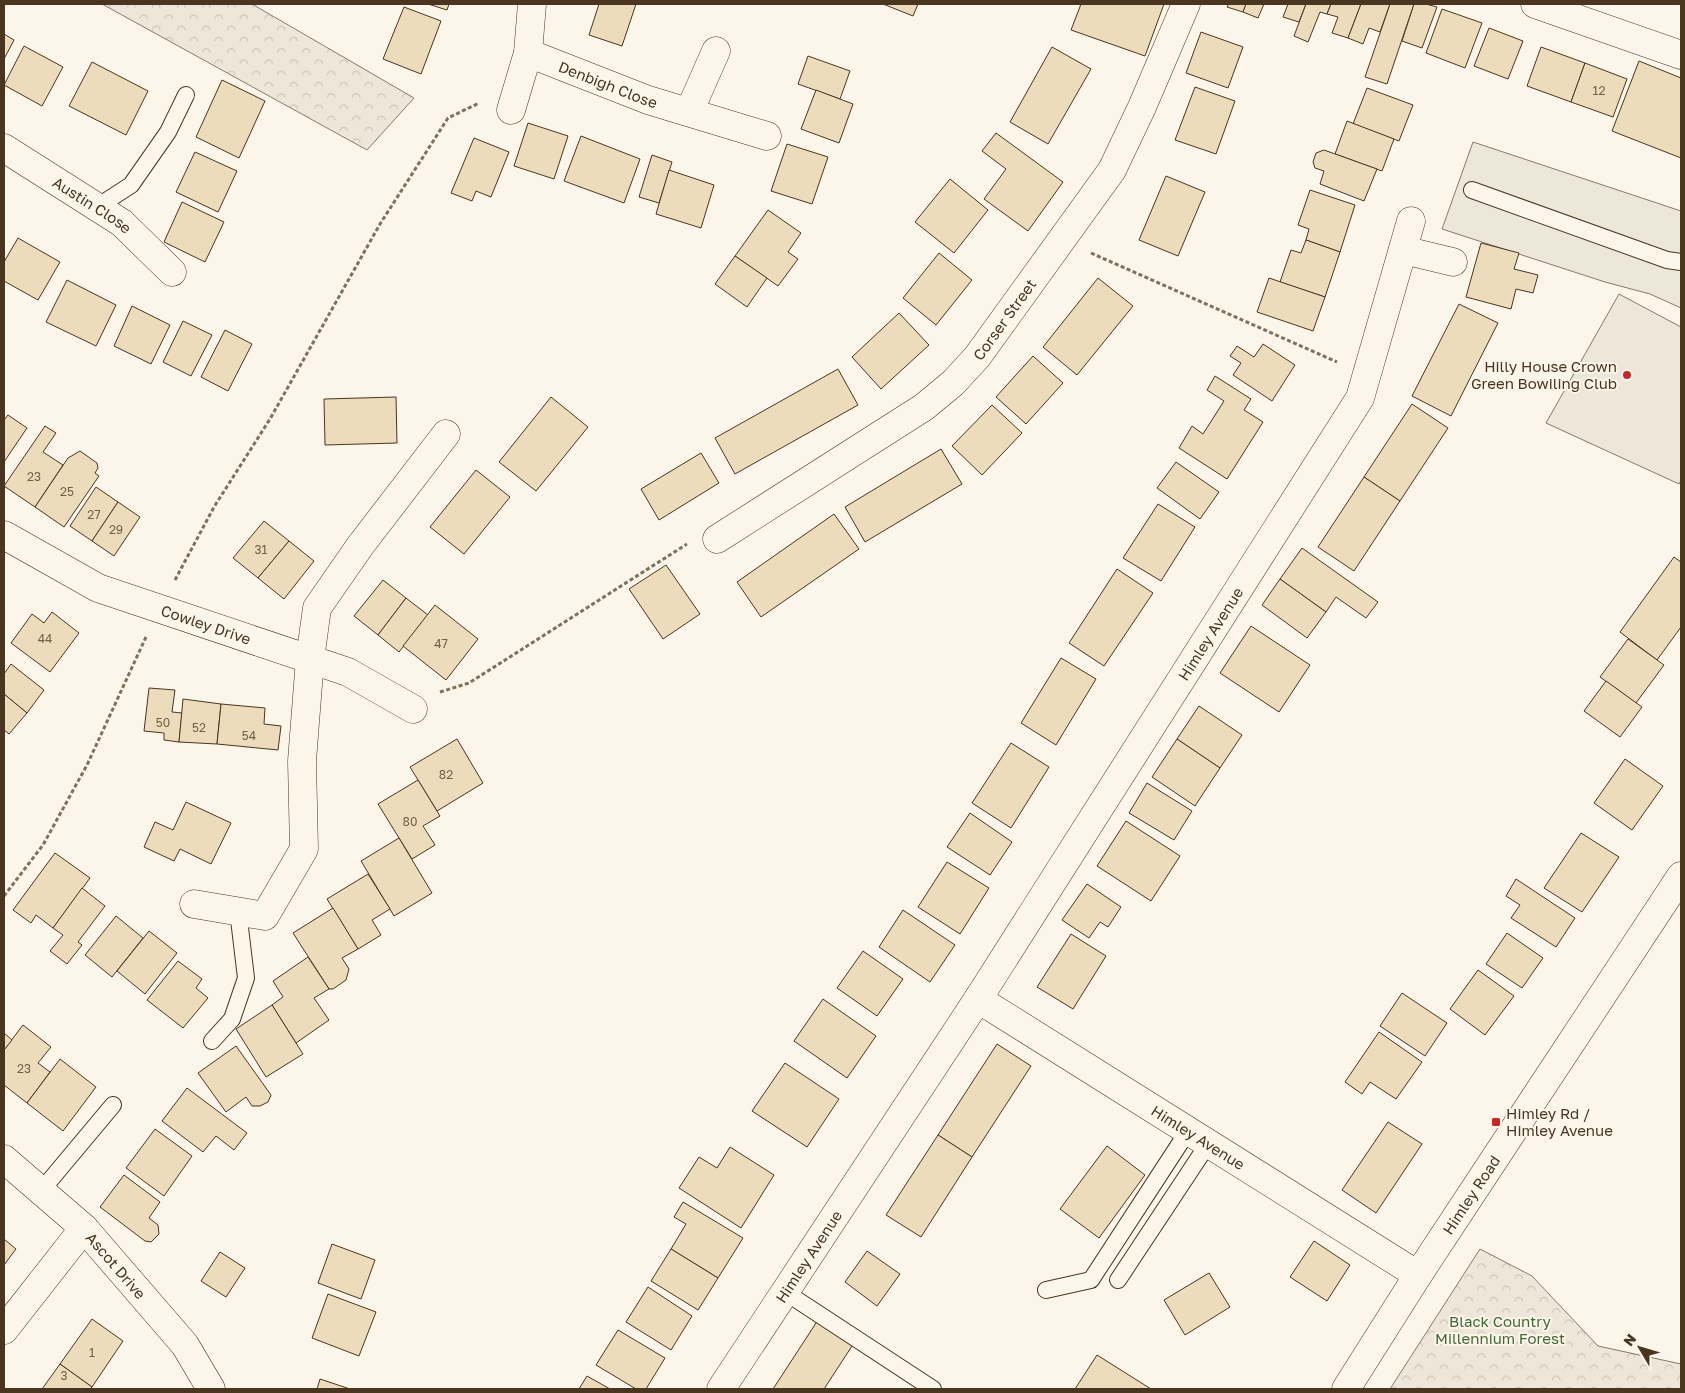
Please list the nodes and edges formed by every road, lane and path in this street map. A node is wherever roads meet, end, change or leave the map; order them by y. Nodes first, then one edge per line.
1 (532, 4) edge
2 (1186, 4) edge
3 (1535, 4) edge
4 (716, 51) dead end
5 (528, 53) junction
6 (1681, 55) edge
7 (186, 95) dead end
8 (515, 98) joint
9 (689, 112) junction
10 (767, 136) dead end
11 (4, 148) edge
12 (1472, 190) dead end
13 (97, 207) junction
14 (1411, 221) dead end
15 (1063, 241) junction
16 (1403, 250) junction
17 (1453, 262) dead end
18 (1681, 262) edge
19 (172, 272) dead end
20 (1366, 376) junction
21 (446, 434) dead end
22 (4, 535) edge
23 (717, 539) joint
24 (160, 609) junction
25 (310, 659) junction
26 (408, 707) joint
27 (1681, 876) edge
28 (4, 896) edge
29 (194, 904) dead end
30 (238, 912) junction
31 (978, 999) junction
32 (212, 1040) dead end
33 (112, 1105) dead end
34 (1198, 1137) junction
35 (4, 1159) edge
36 (41, 1191) junction
37 (84, 1228) junction
38 (1418, 1275) junction
39 (1118, 1280) dead end
40 (1046, 1290) dead end
41 (785, 1292) junction
42 (4, 1330) edge
43 (210, 1389) edge
44 (721, 1389) edge
45 (933, 1389) edge
46 (1346, 1389) edge

1 - 5 street
2 - 15 street, Corser Street
3 - 6 street
4 - 9 street
5 - 8 street
5 - 9 street, Denbigh Close
7 - 13 lane
8 - 24 path
9 - 10 street, Denbigh Close
11 - 13 street, Austin Close
12 - 18 lane
13 - 19 street, Austin Close
14 - 16 street, Himley Avenue
15 - 20 path
15 - 23 street, Corser Street
16 - 17 street
16 - 20 street, Himley Avenue
20 - 31 street, Himley Avenue
21 - 25 street
22 - 24 street, Cowley Drive
23 - 26 path
24 - 25 street, Cowley Drive
24 - 28 path
25 - 26 street, Cowley Drive
25 - 30 street
27 - 38 street, Himley Road
29 - 30 street
30 - 32 lane
31 - 34 street, Himley Avenue
31 - 41 street, Himley Avenue
33 - 36 lane
34 - 38 street, Himley Avenue
34 - 39 lane
34 - 40 lane
35 - 36 street, Ascot Drive
36 - 37 street, Ascot Drive
37 - 42 street
37 - 43 street, Ascot Drive
38 - 46 street, Himley Road
41 - 44 street, Himley Avenue
41 - 45 lane

